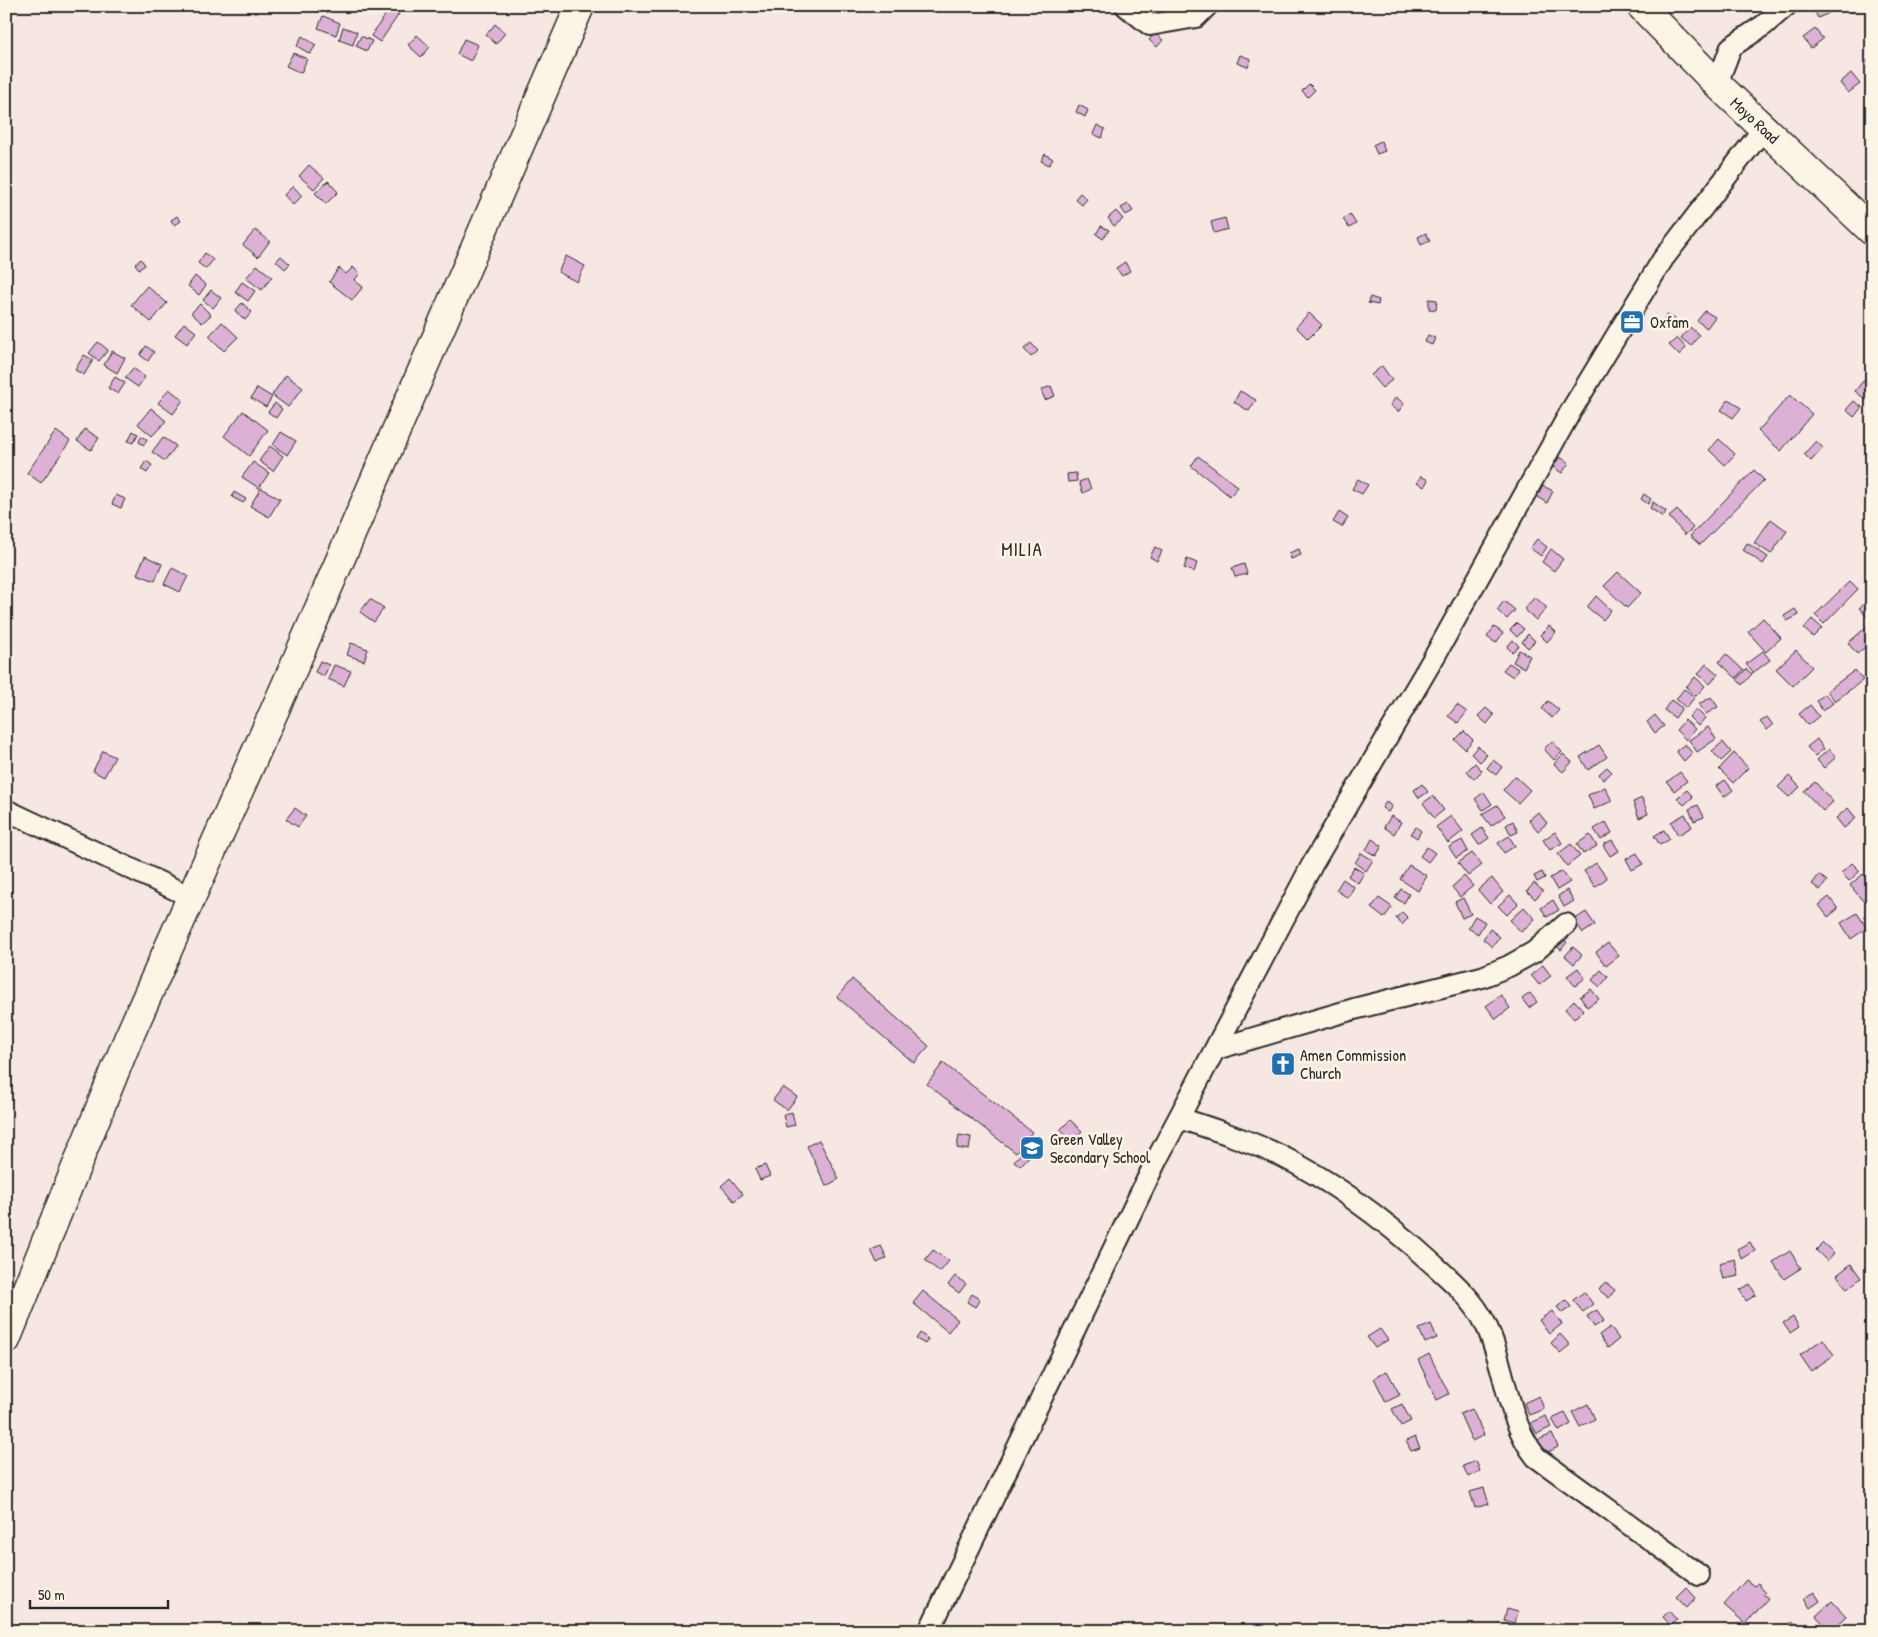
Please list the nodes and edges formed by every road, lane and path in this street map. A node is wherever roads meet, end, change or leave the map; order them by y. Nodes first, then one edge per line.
1 (580, 6) edge
2 (1126, 6) edge
3 (1207, 6) edge
4 (1640, 6) edge
5 (1786, 6) edge
6 (1717, 84) junction
7 (1764, 128) junction
8 (1872, 232) edge
9 (6, 810) edge
10 (190, 897) junction
11 (1566, 924) dead end
12 (1216, 1050) junction
13 (1180, 1118) junction
14 (6, 1340) edge
15 (1699, 1575) dead end
16 (929, 1631) edge

1 - 10 street
2 - 3 street
4 - 6 street, Moyo Road
5 - 6 street
6 - 7 street, Moyo Road
7 - 8 street, Moyo Road
7 - 12 street
9 - 10 street
10 - 14 street
11 - 12 street
12 - 13 street
13 - 15 street
13 - 16 street

